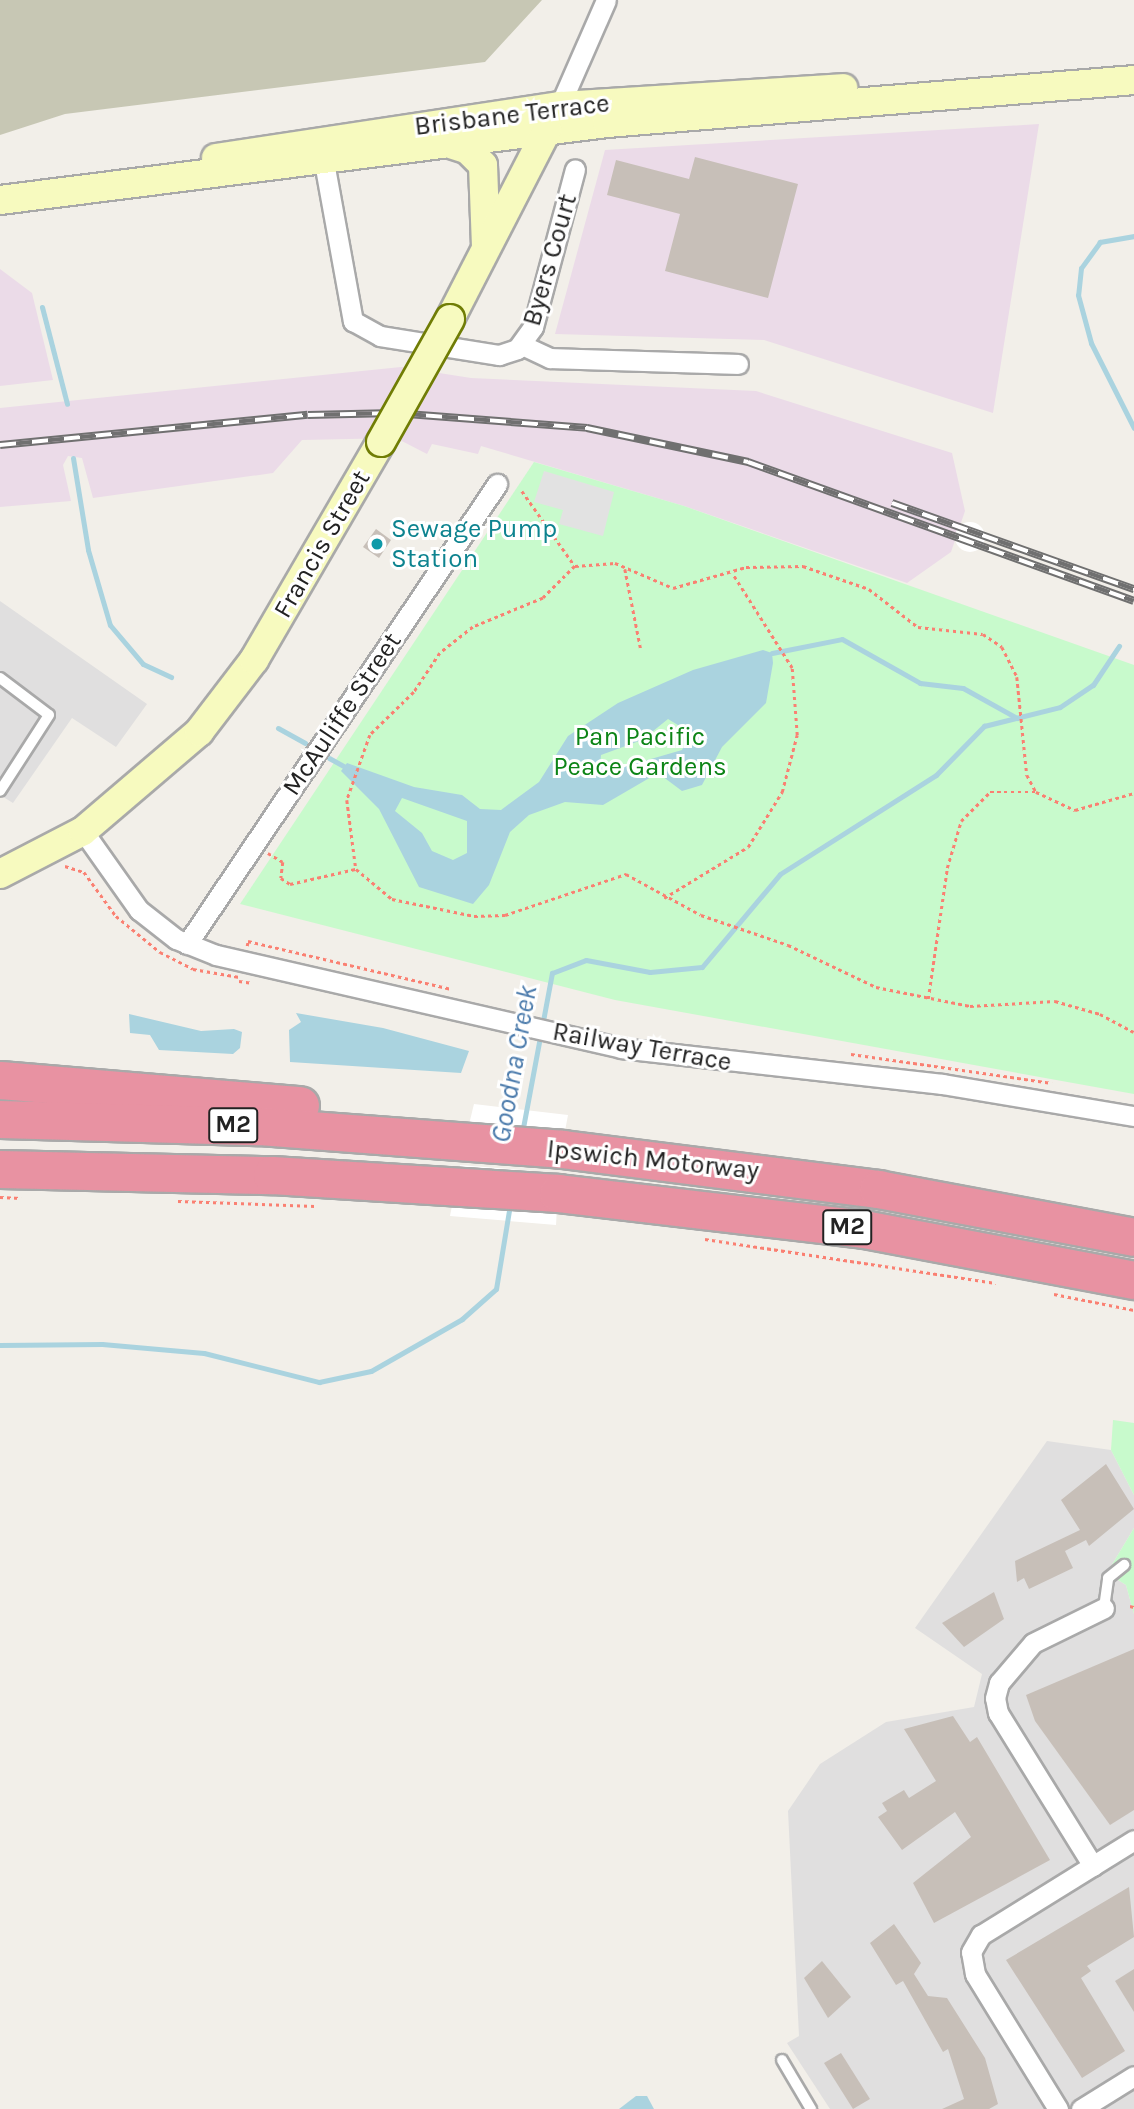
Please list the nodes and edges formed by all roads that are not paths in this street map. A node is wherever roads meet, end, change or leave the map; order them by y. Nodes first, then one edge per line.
1 (606, 0) edge
2 (1134, 80) edge
3 (554, 118) junction
4 (447, 143) junction
5 (324, 162) junction
6 (575, 169) dead end
7 (62, 191) junction
8 (0, 200) edge
9 (485, 254) junction
10 (522, 345) junction
11 (738, 364) dead end
12 (497, 484) dead end
13 (0, 678) edge
14 (0, 792) edge
15 (83, 831) junction
16 (0, 874) edge
17 (187, 944) junction
18 (0, 1080) edge
19 (1134, 1116) edge
20 (0, 1119) edge
21 (468, 1130) junction
22 (0, 1169) edge
23 (1134, 1237) edge
24 (1134, 1280) edge
25 (1124, 1565) dead end
26 (1104, 1608) joint
27 (1134, 1840) edge
28 (1093, 1866) junction
29 (782, 2060) dead end
30 (1134, 2077) edge
31 (811, 2109) edge
32 (1058, 2109) edge
33 (1081, 2109) edge

1 - 3 street
2 - 3 main road, Brisbane Terrace
3 - 4 main road, Brisbane Terrace
3 - 7 main road, Brisbane Terrace
3 - 9 main road, Francis Street
4 - 5 main road, Brisbane Terrace
4 - 9 main road
5 - 7 main road, Brisbane Terrace
5 - 10 street, Byers Court
6 - 10 street, Byers Court
7 - 8 main road, Brisbane Terrace
9 - 15 main road, Francis Street, bridge
10 - 11 street
12 - 17 street, McAuliffe Street
13 - 14 lane
15 - 16 main road, Francis Street
15 - 17 street, Railway Terrace
17 - 19 street, Railway Terrace
18 - 21 highway
20 - 21 highway, Ipswich Motorway / M2
21 - 23 highway, Ipswich Motorway / M2
22 - 24 highway, Ipswich Motorway / M2
25 - 26 lane
26 - 28 street
27 - 28 street
28 - 32 street
29 - 31 lane
30 - 33 street

